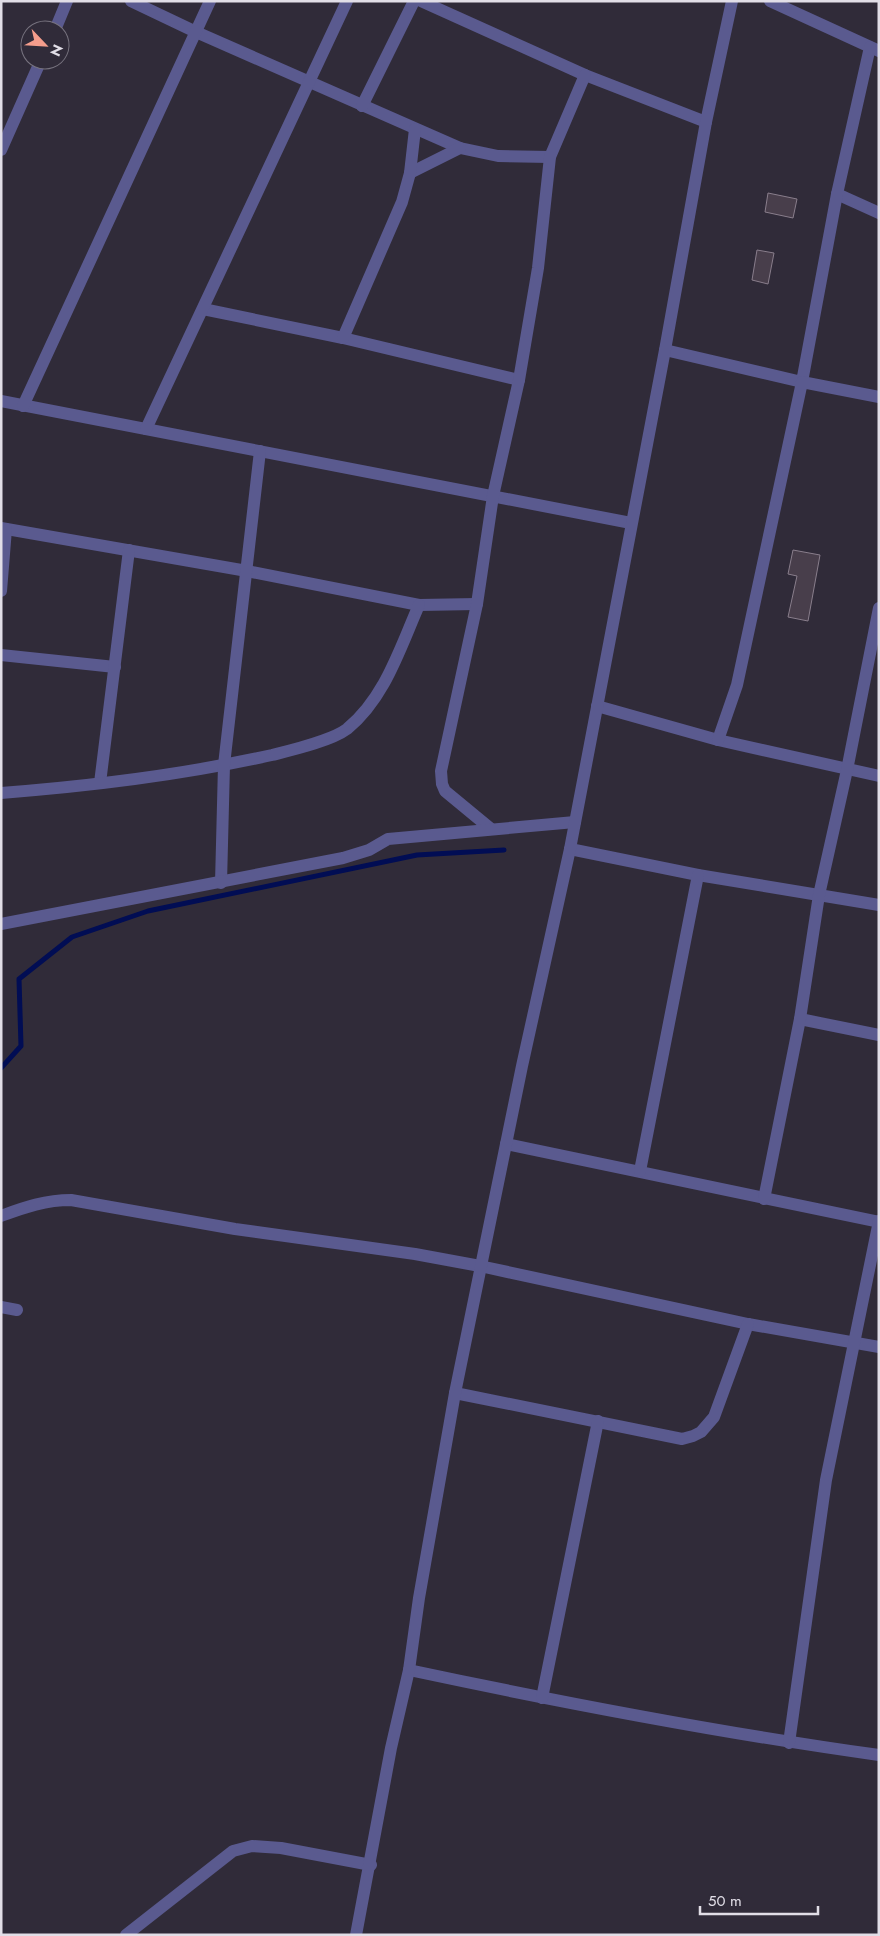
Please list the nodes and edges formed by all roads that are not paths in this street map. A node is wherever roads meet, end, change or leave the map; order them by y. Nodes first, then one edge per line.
1 (67, 1) edge
2 (131, 1) edge
3 (210, 1) edge
4 (346, 1) edge
5 (414, 1) edge
6 (421, 1) edge
7 (732, 1) edge
8 (770, 1) edge
9 (59, 20) edge
10 (196, 32) junction
11 (874, 49) edge
12 (37, 70) edge
13 (585, 75) junction
14 (310, 82) junction
15 (362, 106) junction
16 (706, 122) junction
17 (415, 129) junction
18 (460, 148) junction
19 (1, 150) edge
20 (550, 157) junction
21 (410, 173) junction
22 (837, 194) junction
23 (879, 213) edge
24 (202, 310) junction
25 (343, 338) junction
26 (665, 350) junction
27 (519, 380) junction
28 (802, 382) junction
29 (879, 397) edge
30 (1, 401) edge
31 (23, 406) junction
32 (146, 429) junction
33 (260, 451) junction
34 (493, 496) junction
35 (631, 523) junction
36 (4, 528) edge
37 (128, 550) junction
38 (247, 571) junction
39 (1, 591) edge
40 (477, 604) junction
41 (419, 605) junction
42 (879, 608) edge
43 (875, 644) edge
44 (1, 655) edge
45 (115, 667) junction
46 (597, 706) junction
47 (718, 740) junction
48 (224, 765) junction
49 (847, 770) junction
50 (879, 776) edge
51 (100, 784) junction
52 (1, 793) edge
53 (575, 822) junction
54 (491, 829) junction
55 (570, 849) junction
56 (698, 875) junction
57 (221, 883) junction
58 (819, 895) junction
59 (879, 905) edge
60 (1, 924) edge
61 (800, 1019) junction
62 (879, 1035) edge
63 (506, 1144) junction
64 (640, 1172) junction
65 (764, 1199) junction
66 (1, 1216) edge
67 (879, 1222) edge
68 (480, 1266) junction
69 (1, 1307) edge
70 (17, 1310) dead end
71 (748, 1324) junction
72 (855, 1343) junction
73 (879, 1347) edge
74 (455, 1393) junction
75 (598, 1420) junction
76 (409, 1670) junction
77 (542, 1698) junction
78 (789, 1743) junction
79 (879, 1755) edge
80 (370, 1864) junction
81 (126, 1935) edge
82 (356, 1935) edge

1 - 9 street
2 - 10 street
3 - 10 street
4 - 14 street
5 - 15 street
6 - 13 street
7 - 16 street
8 - 11 street
10 - 14 street
10 - 31 street
11 - 22 street
12 - 19 street
13 - 16 street
13 - 20 street
14 - 15 street
14 - 24 street
15 - 17 street
16 - 26 street
17 - 18 street
17 - 21 street
18 - 20 street
18 - 21 street
20 - 27 street
21 - 25 street
22 - 23 street
22 - 28 street
24 - 25 street
24 - 32 street
25 - 27 street
26 - 28 street
26 - 35 street
27 - 34 street
28 - 29 street
28 - 47 street
30 - 31 street
31 - 32 street
32 - 33 street
33 - 34 street
33 - 38 street
34 - 35 street
34 - 40 street
35 - 46 street
36 - 37 street
36 - 39 street
37 - 38 street
37 - 45 street
38 - 41 street
38 - 48 street
40 - 41 street
40 - 54 street
41 - 48 street
42 - 43 street
43 - 49 street
44 - 45 street
45 - 51 street
46 - 47 street
46 - 53 street
47 - 49 street
48 - 51 street
48 - 57 street
49 - 50 street
49 - 58 street
51 - 52 street
53 - 54 street
53 - 55 street
54 - 57 street
55 - 56 street
55 - 63 street
56 - 58 street
56 - 64 street
57 - 60 street
58 - 59 street
58 - 61 street
61 - 62 street
61 - 65 street
63 - 64 street
63 - 68 street
64 - 65 street
65 - 67 street
66 - 68 street
67 - 72 street
68 - 71 street
68 - 74 street
69 - 70 street
71 - 72 street
71 - 75 street
72 - 73 street
72 - 78 street
74 - 75 street
74 - 76 street
75 - 77 street
76 - 77 street
76 - 80 street
77 - 78 street
78 - 79 street
80 - 81 street
80 - 82 street

